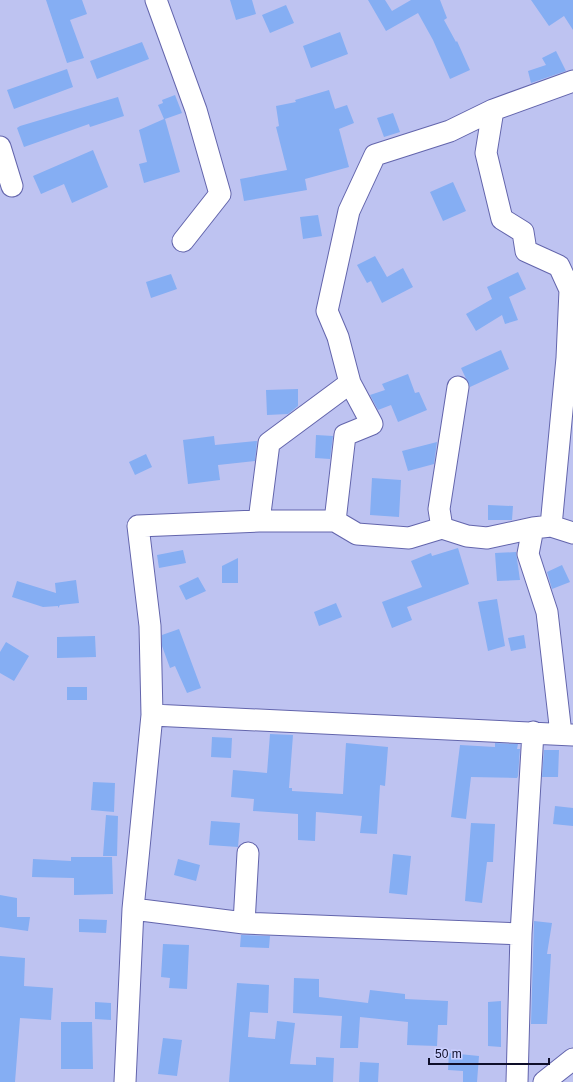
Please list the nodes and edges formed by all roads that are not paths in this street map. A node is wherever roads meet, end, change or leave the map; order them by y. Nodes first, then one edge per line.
1 (156, 0) edge
2 (573, 81) edge
3 (493, 110) junction
4 (0, 147) edge
5 (12, 186) dead end
6 (183, 241) dead end
7 (350, 383) junction
8 (458, 387) dead end
9 (259, 522) junction
10 (335, 522) junction
11 (542, 527) junction
12 (442, 528) junction
13 (573, 533) edge
14 (152, 715) junction
15 (533, 732) junction
16 (567, 735) edge
17 (248, 853) dead end
18 (133, 909) junction
19 (244, 923) junction
20 (521, 934) junction
21 (573, 1059) edge
22 (125, 1082) edge
23 (517, 1082) edge
24 (544, 1082) edge

1 - 6 street
2 - 3 street
3 - 7 street
3 - 11 street
4 - 5 street
7 - 9 street
7 - 10 street
8 - 12 street
9 - 10 street
9 - 14 street
10 - 12 street
11 - 12 street
11 - 13 street
11 - 16 street
14 - 15 street
14 - 18 street
15 - 16 street
15 - 20 street
17 - 19 street
18 - 19 street
18 - 22 street
19 - 20 street
20 - 23 street
21 - 24 street

